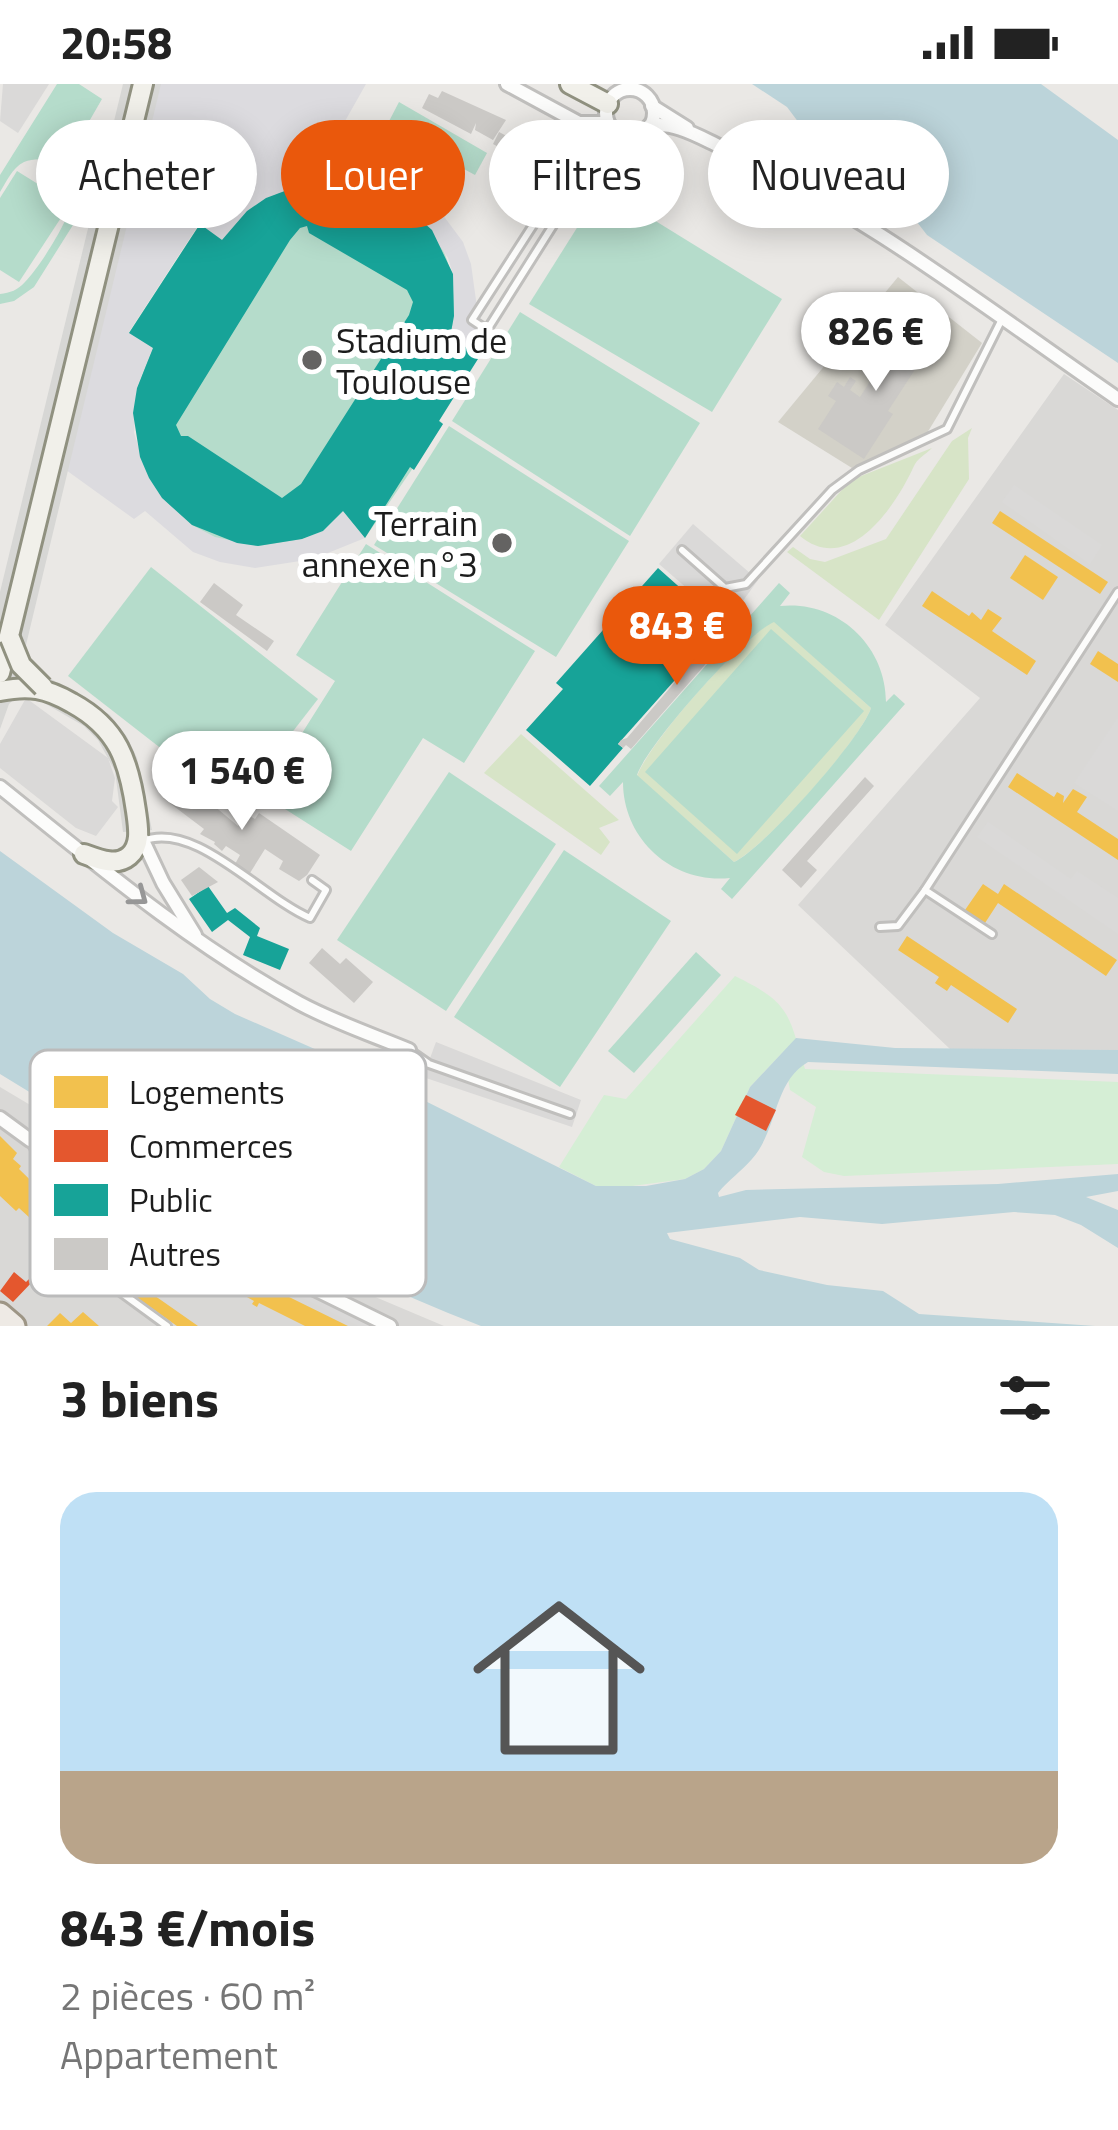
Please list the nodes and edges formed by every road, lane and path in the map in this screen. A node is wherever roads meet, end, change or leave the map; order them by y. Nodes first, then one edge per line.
1 (143, 84) edge
2 (506, 84) edge
3 (570, 84) edge
4 (632, 87) edge
5 (652, 106) junction
6 (608, 114) junction
7 (573, 120) edge
8 (597, 120) edge
9 (610, 120) edge
10 (651, 120) edge
11 (684, 131) edge
12 (698, 136) junction
13 (584, 146) joint
14 (1002, 320) junction
15 (1118, 399) edge
16 (682, 550) dead end
17 (1118, 592) edge
18 (8, 637) edge
19 (0, 673) edge
20 (44, 687) junction
21 (0, 691) edge
22 (0, 787) edge
23 (141, 836) junction
24 (84, 854) junction
25 (312, 880) dead end
26 (925, 890) junction
27 (880, 927) dead end
28 (992, 934) dead end
29 (196, 936) junction
30 (409, 1050) edge
31 (426, 1062) edge
32 (569, 1114) dead end
33 (0, 1118) edge
34 (29, 1140) edge
35 (126, 1296) edge
36 (328, 1296) edge
37 (0, 1314) edge
38 (14, 1326) edge
39 (167, 1326) edge
40 (390, 1326) edge

1 - 18 main road
2 - 7 street
3 - 6 main road
4 - 5 street
4 - 6 street
5 - 10 street
5 - 12 street
6 - 8 street
6 - 9 street
11 - 12 street
12 - 14 street
13 - 13 lane
14 - 15 street
14 - 16 lane
17 - 26 lane
18 - 19 main road
18 - 20 main road, bridge
18 - 21 lane
20 - 21 main road
20 - 23 main road
22 - 24 street
23 - 24 main road
23 - 25 lane
23 - 29 street
24 -> 29 street
26 - 27 lane
26 - 28 lane
29 - 30 street
31 - 32 lane
33 - 34 street
35 - 39 lane
36 - 40 street
37 - 38 main road

